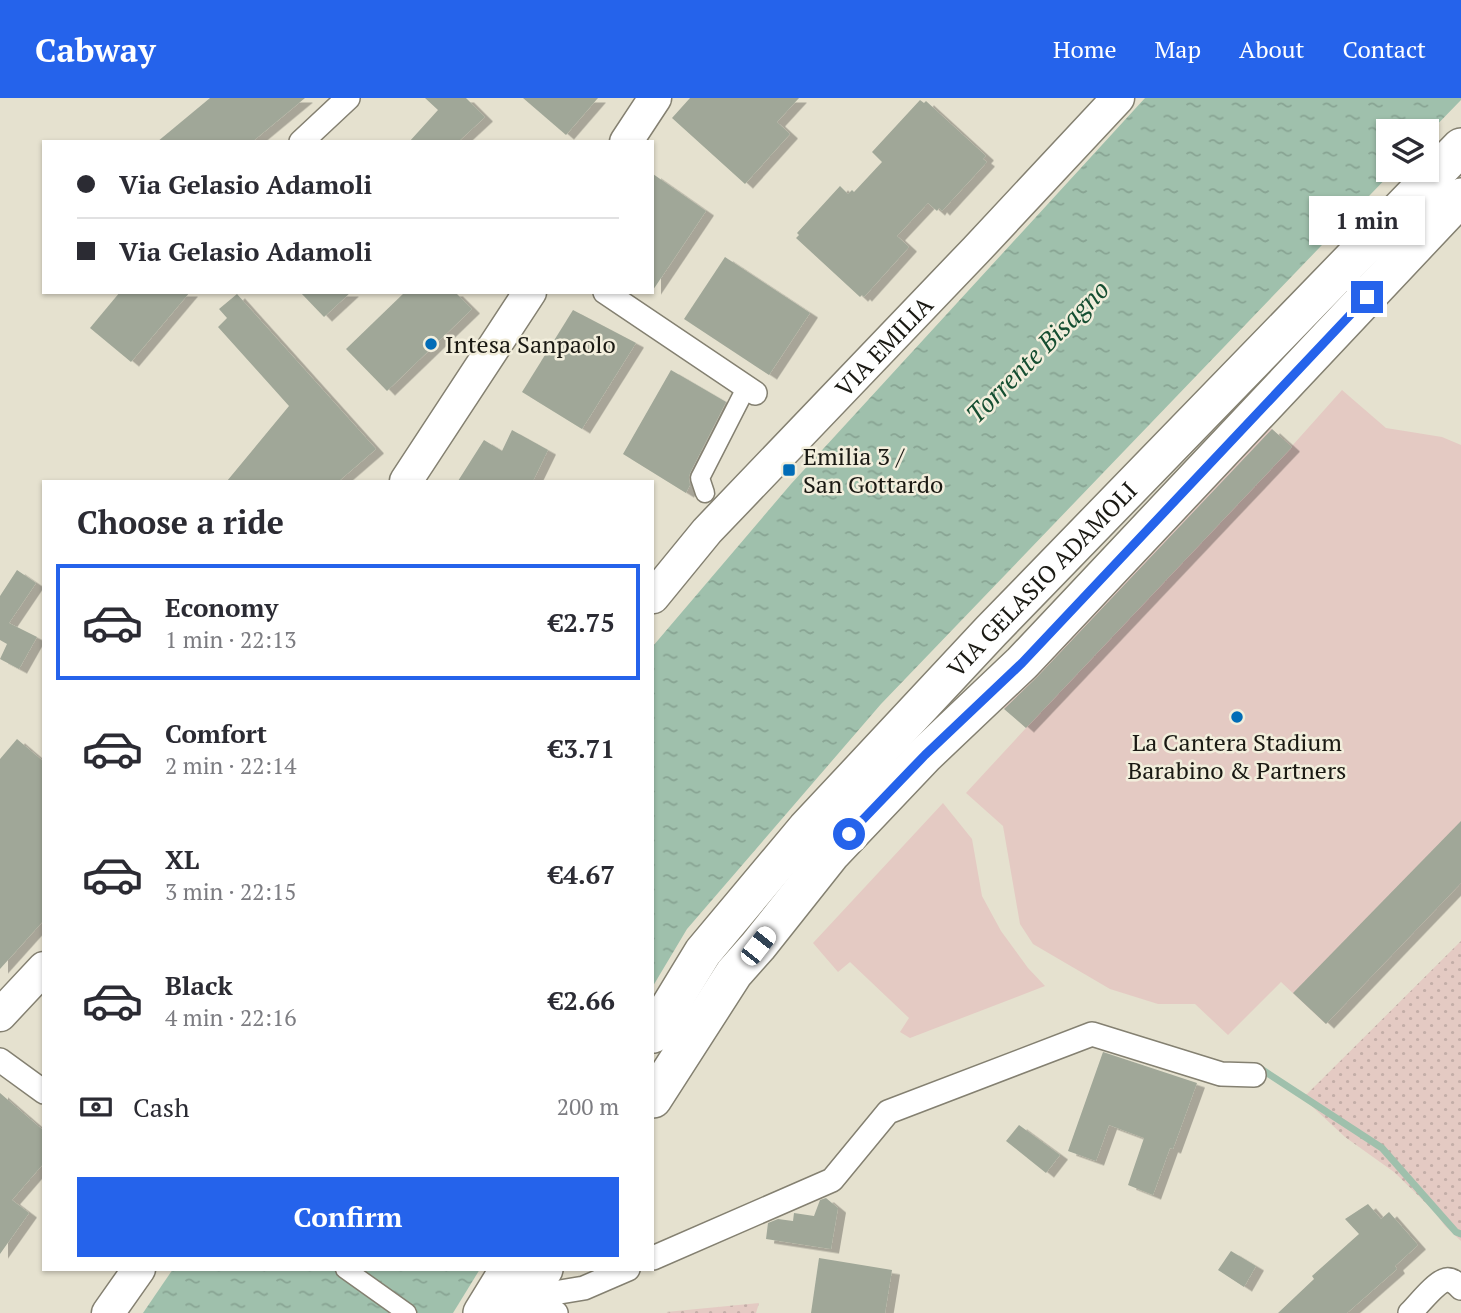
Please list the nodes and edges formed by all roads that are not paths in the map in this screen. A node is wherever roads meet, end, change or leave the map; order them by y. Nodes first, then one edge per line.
1 (348, 98) edge
2 (655, 98) edge
3 (1118, 98) edge
4 (303, 140) edge
5 (627, 140) edge
6 (1461, 147) edge
7 (1461, 197) edge
8 (608, 294) edge
9 (521, 296) edge
10 (750, 391) joint
11 (407, 480) edge
12 (705, 493) dead end
13 (654, 596) edge
14 (42, 970) edge
15 (0, 1014) edge
16 (654, 1032) edge
17 (0, 1060) edge
18 (1254, 1075) dead end
19 (42, 1091) edge
20 (654, 1097) edge
21 (654, 1258) edge
22 (138, 1271) edge
23 (348, 1271) edge
24 (623, 1271) edge
25 (1461, 1288) edge
26 (530, 1292) edge
27 (108, 1313) edge
28 (407, 1313) edge
29 (482, 1313) edge
30 (1410, 1313) edge

1 - 4 street
2 - 5 main road
3 - 13 main road, VIA EMILIA
6 - 16 main road, VIA GELASIO ADAMOLI
7 - 20 main road, VIA GELASIO ADAMOLI
8 - 10 street
9 - 11 main road
10 - 12 street
14 - 15 main road
17 - 19 street
18 - 21 street
22 - 27 main road
23 - 28 street
24 - 26 street
25 - 30 street
26 - 29 main road

